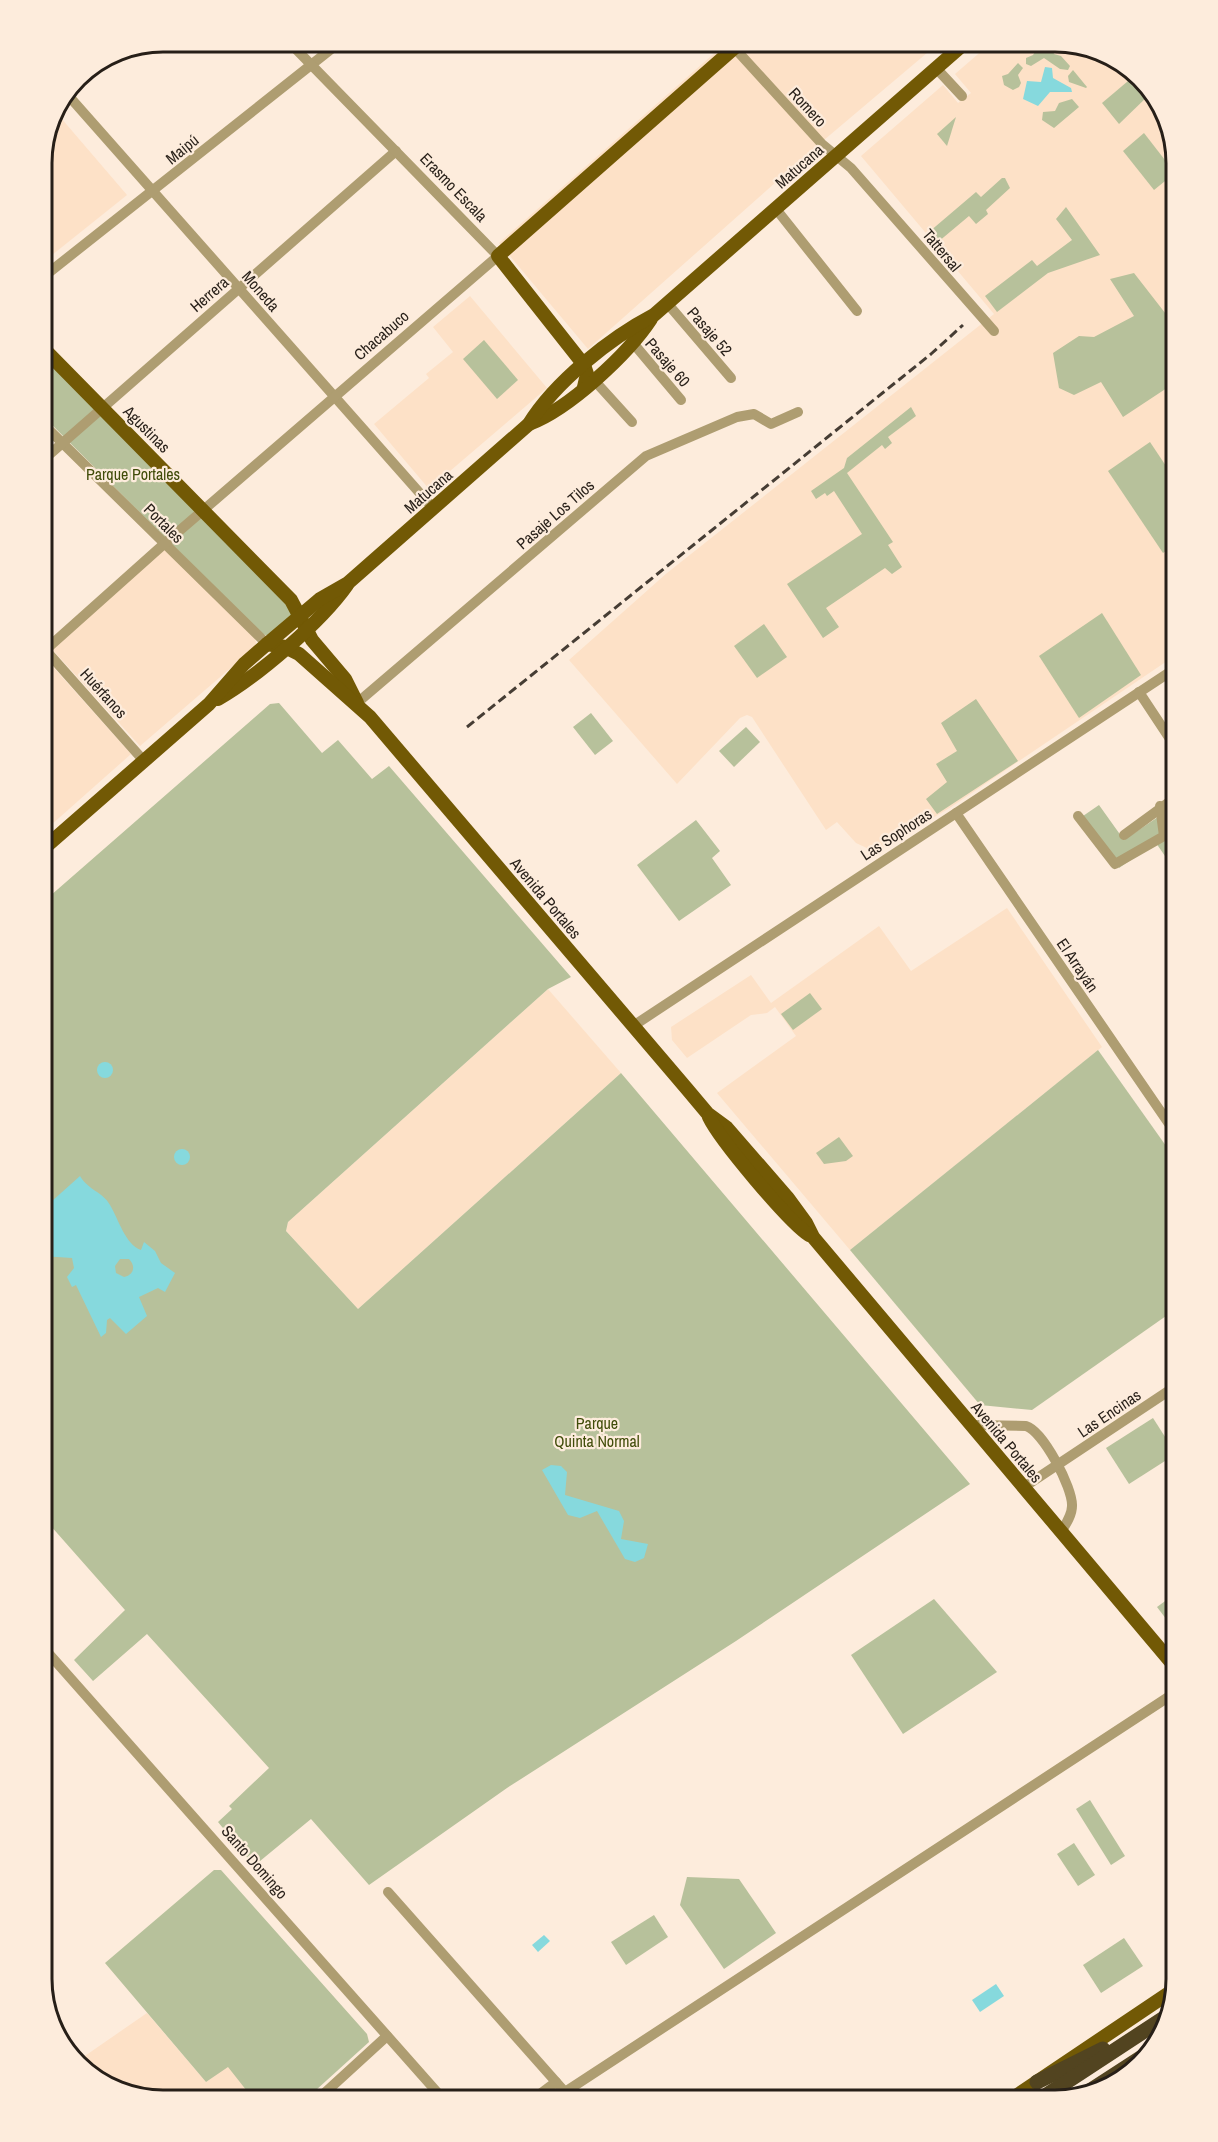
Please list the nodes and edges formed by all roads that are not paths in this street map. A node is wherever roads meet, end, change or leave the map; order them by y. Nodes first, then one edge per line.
1 (300, 53) edge
2 (326, 53) edge
3 (725, 53) edge
4 (743, 53) edge
5 (953, 53) edge
6 (311, 65) junction
7 (936, 68) junction
8 (962, 96) dead end
9 (72, 100) edge
10 (396, 151) junction
11 (836, 155) junction
12 (869, 187) joint
13 (153, 192) junction
14 (776, 209) junction
15 (498, 256) junction
16 (53, 270) edge
17 (238, 288) junction
18 (667, 303) junction
19 (857, 311) dead end
20 (654, 315) junction
21 (994, 331) dead end
22 (633, 343) junction
23 (53, 357) edge
24 (585, 365) junction
25 (731, 378) dead end
26 (589, 383) junction
27 (335, 398) junction
28 (681, 400) dead end
29 (102, 407) junction
30 (798, 412) dead end
31 (632, 422) dead end
32 (529, 424) junction
33 (53, 433) edge
34 (63, 443) junction
35 (53, 452) edge
36 (433, 508) junction
37 (204, 509) junction
38 (164, 544) junction
39 (348, 583) junction
40 (300, 615) junction
41 (306, 629) junction
42 (53, 641) edge
43 (267, 644) junction
44 (285, 647) junction
45 (53, 661) edge
46 (1166, 674) edge
47 (1139, 692) junction
48 (357, 703) junction
49 (209, 704) junction
50 (1166, 733) edge
51 (144, 761) junction
52 (1166, 803) edge
53 (1160, 806) junction
54 (956, 813) junction
55 (1078, 816) dead end
56 (1124, 835) dead end
57 (53, 841) edge
58 (633, 1026) junction
59 (1166, 1119) edge
60 (1166, 1393) edge
61 (971, 1425) junction
62 (1058, 1464) junction
63 (1024, 1487) junction
64 (1061, 1532) junction
65 (1166, 1656) edge
66 (52, 1658) edge
67 (1166, 1699) edge
68 (388, 1892) dead end
69 (1164, 1995) edge
70 (1155, 2024) edge
71 (1150, 2028) junction
72 (387, 2036) junction
73 (556, 2082) junction
74 (1037, 2082) junction
75 (329, 2089) edge
76 (434, 2089) edge
77 (546, 2089) edge
78 (562, 2089) edge
79 (578, 2089) edge
80 (1025, 2090) edge
81 (1054, 2090) edge

1 - 6 street, Erasmo Escala
2 - 6 street, Maipú
3 - 15 main road, Chacabuco
4 - 11 street, Romero
5 - 7 main road, Matucana
6 - 10 street, Erasmo Escala
6 - 13 street, Maipú
7 - 8 street
7 - 11 main road, Matucana
9 - 13 street, Moneda
10 - 15 street, Erasmo Escala
10 - 17 street, Herrera
11 - 12 street, Romero
11 - 14 main road, Matucana
12 - 21 street, Tattersal
13 - 16 street, Maipú
13 - 17 street, Moneda
14 - 18 main road, Matucana
14 - 19 street
15 - 24 main road, Erasmo Escala
15 - 27 street, Chacabuco
17 - 27 street, Moneda
17 - 29 street, Herrera
18 - 20 main road, Matucana
18 - 25 street, Pasaje 52
20 - 22 main road, Matucana
20 - 24 main road, Matucana
22 - 26 main road, Matucana
22 - 28 street, Pasaje 60
23 - 29 main road, Agustinas
24 - 26 main road
24 - 32 main road, Matucana
26 - 31 street
26 - 32 main road, Matucana
27 - 36 street, Moneda
27 - 37 street, Chacabuco
29 - 34 street, Herrera
29 - 37 main road, Agustinas
30 - 48 street, Pasaje Los Tilos
32 - 36 main road, Matucana
33 - 34 street, Portales
34 - 35 street, Herrera
34 - 38 street, Portales
36 - 39 main road, Matucana
37 - 38 street, Chacabuco
37 - 40 main road, Agustinas
38 - 42 street, Chacabuco
38 - 43 street, Portales
39 - 40 main road, Matucana
39 - 41 main road, Matucana
40 - 41 main road, Avenida Portales
40 - 43 main road, Matucana
41 - 44 main road, Matucana
41 - 48 main road, Avenida Portales
43 - 44 main road, Avenida Portales
43 - 49 main road, Matucana
44 - 48 main road, Avenida Portales
44 - 49 main road, Matucana
45 - 51 street, Huérfanos
46 - 47 street, Las Sophoras
47 - 50 street
47 - 54 street, Las Sophoras
48 - 58 main road, Avenida Portales
49 - 51 main road, Matucana
51 - 57 main road, Matucana
52 - 53 street
53 - 55 street
53 - 56 street
54 - 58 street, Las Sophoras
54 - 59 street, El Arrayán
58 - 61 main road, Avenida Portales
60 - 62 street, Las Encinas
61 - 62 street
61 - 63 main road, Avenida Portales
62 - 63 street, Las Encinas
62 - 64 street
63 - 64 main road, Avenida Portales
64 - 65 main road, Avenida Portales
66 - 72 street, Santo Domingo
67 - 79 street
68 - 73 street
69 - 74 main road
70 - 71 highway
71 - 74 highway
71 - 81 highway
72 - 75 street
72 - 76 street, Santo Domingo
73 - 77 street
73 - 78 street
74 - 80 main road

